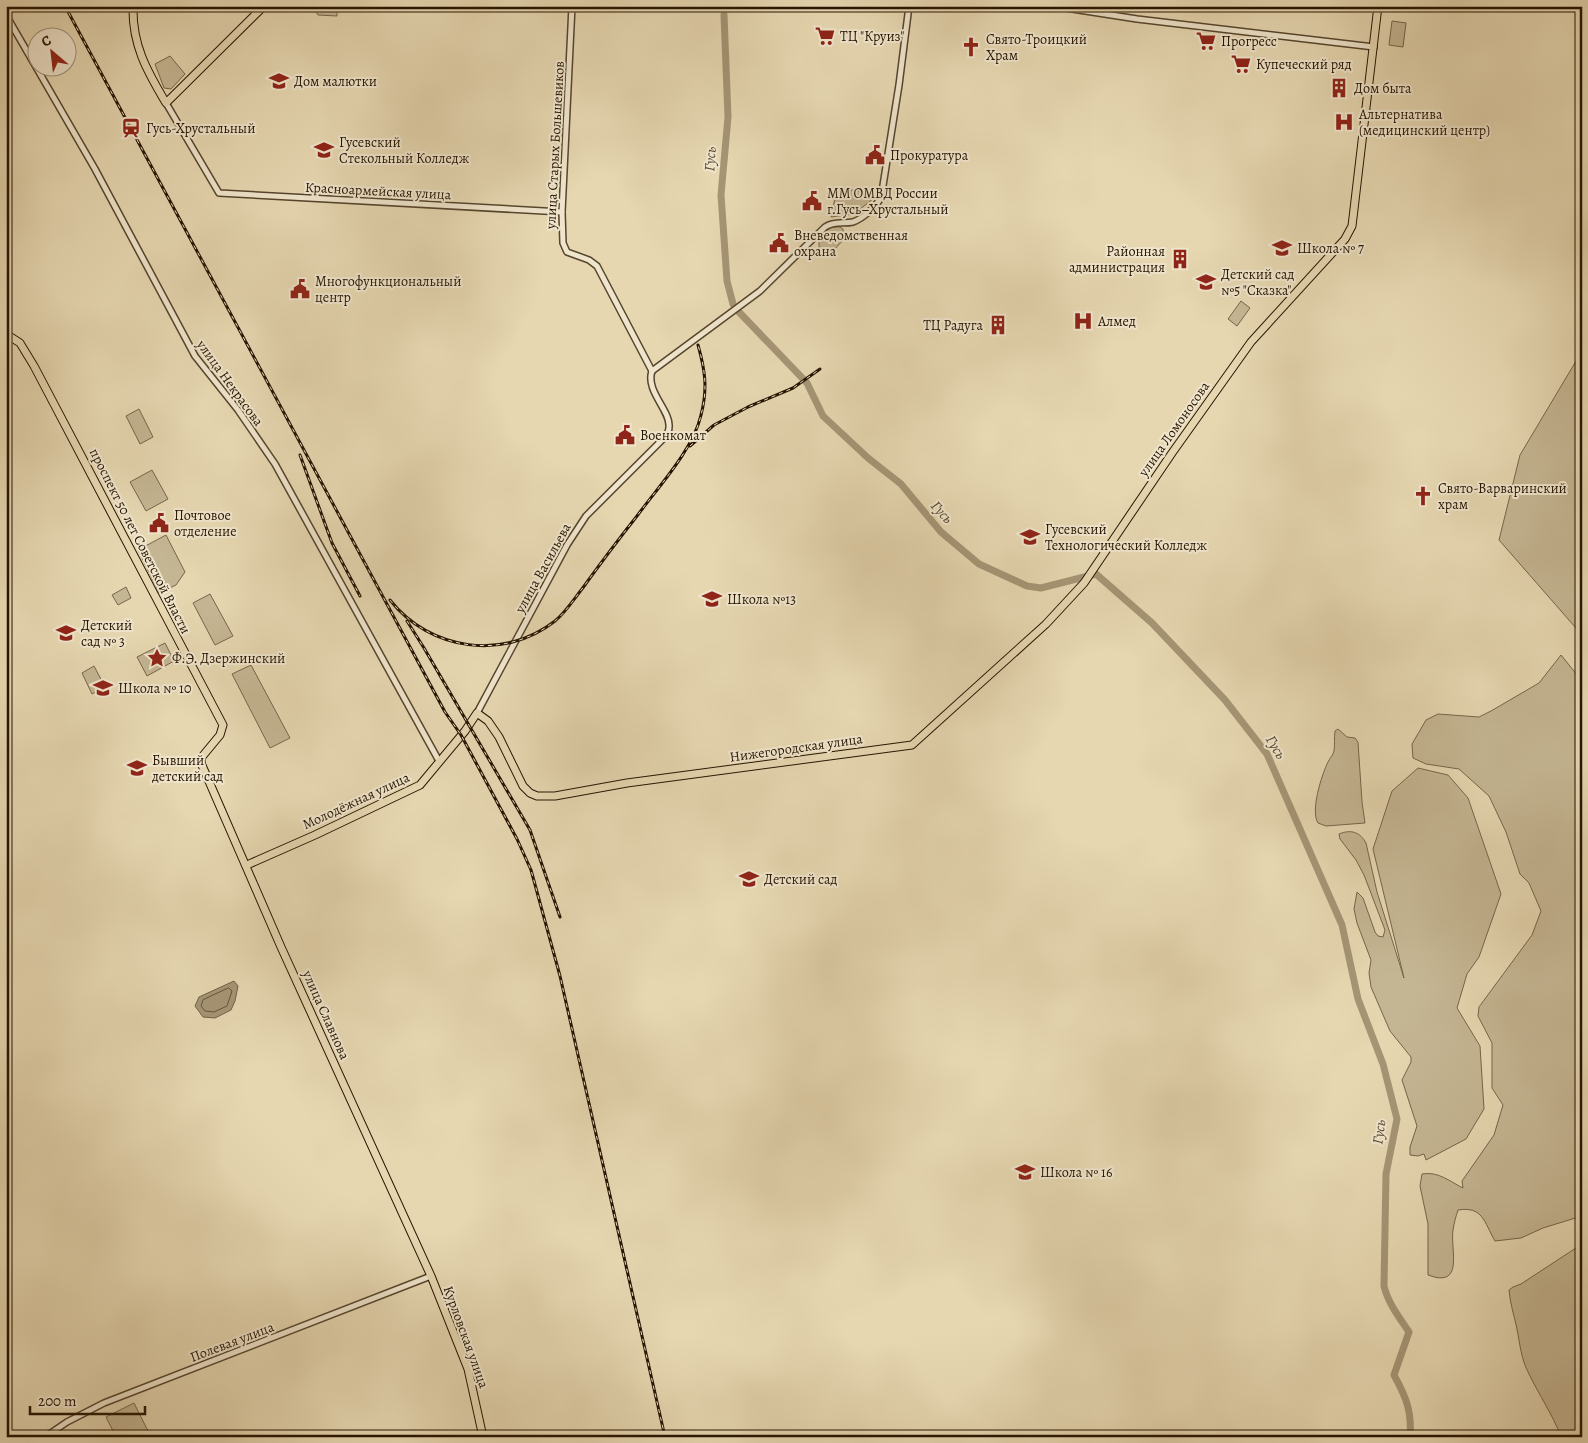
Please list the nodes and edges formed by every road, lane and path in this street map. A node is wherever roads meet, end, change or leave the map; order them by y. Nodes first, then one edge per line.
1 (133, 6) edge
2 (264, 6) edge
3 (572, 6) edge
4 (909, 6) edge
5 (1053, 6) edge
6 (1378, 6) edge
7 (6, 15) edge
8 (1374, 47) junction
9 (166, 103) junction
10 (562, 212) junction
11 (6, 334) edge
12 (652, 371) junction
13 (1094, 569) joint
14 (477, 713) junction
15 (439, 761) junction
16 (201, 763) joint
17 (247, 865) junction
18 (431, 1276) junction
19 (45, 1437) edge
20 (484, 1437) edge

1 - 9 main road
2 - 9 main road
3 - 10 street, улица Старых Большевиков
4 - 12 street
5 - 8 street
6 - 8 main road, улица Ломоносова
7 - 15 street, улица Некрасова
8 - 13 main road, улица Ломоносова
9 - 10 street, Красноармейская улица
10 - 12 street, улица Старых Большевиков
11 - 16 main road, проспект 50 лет Советской Власти
12 - 14 street, улица Васильева
13 - 14 main road, Нижегородская улица
14 - 15 main road, Молодёжная улица
15 - 17 main road, Молодёжная улица
16 - 17 main road, улица Славнова
17 - 18 main road, улица Славнова
18 - 19 street, Полевая улица
18 - 20 main road, Курловская улица

